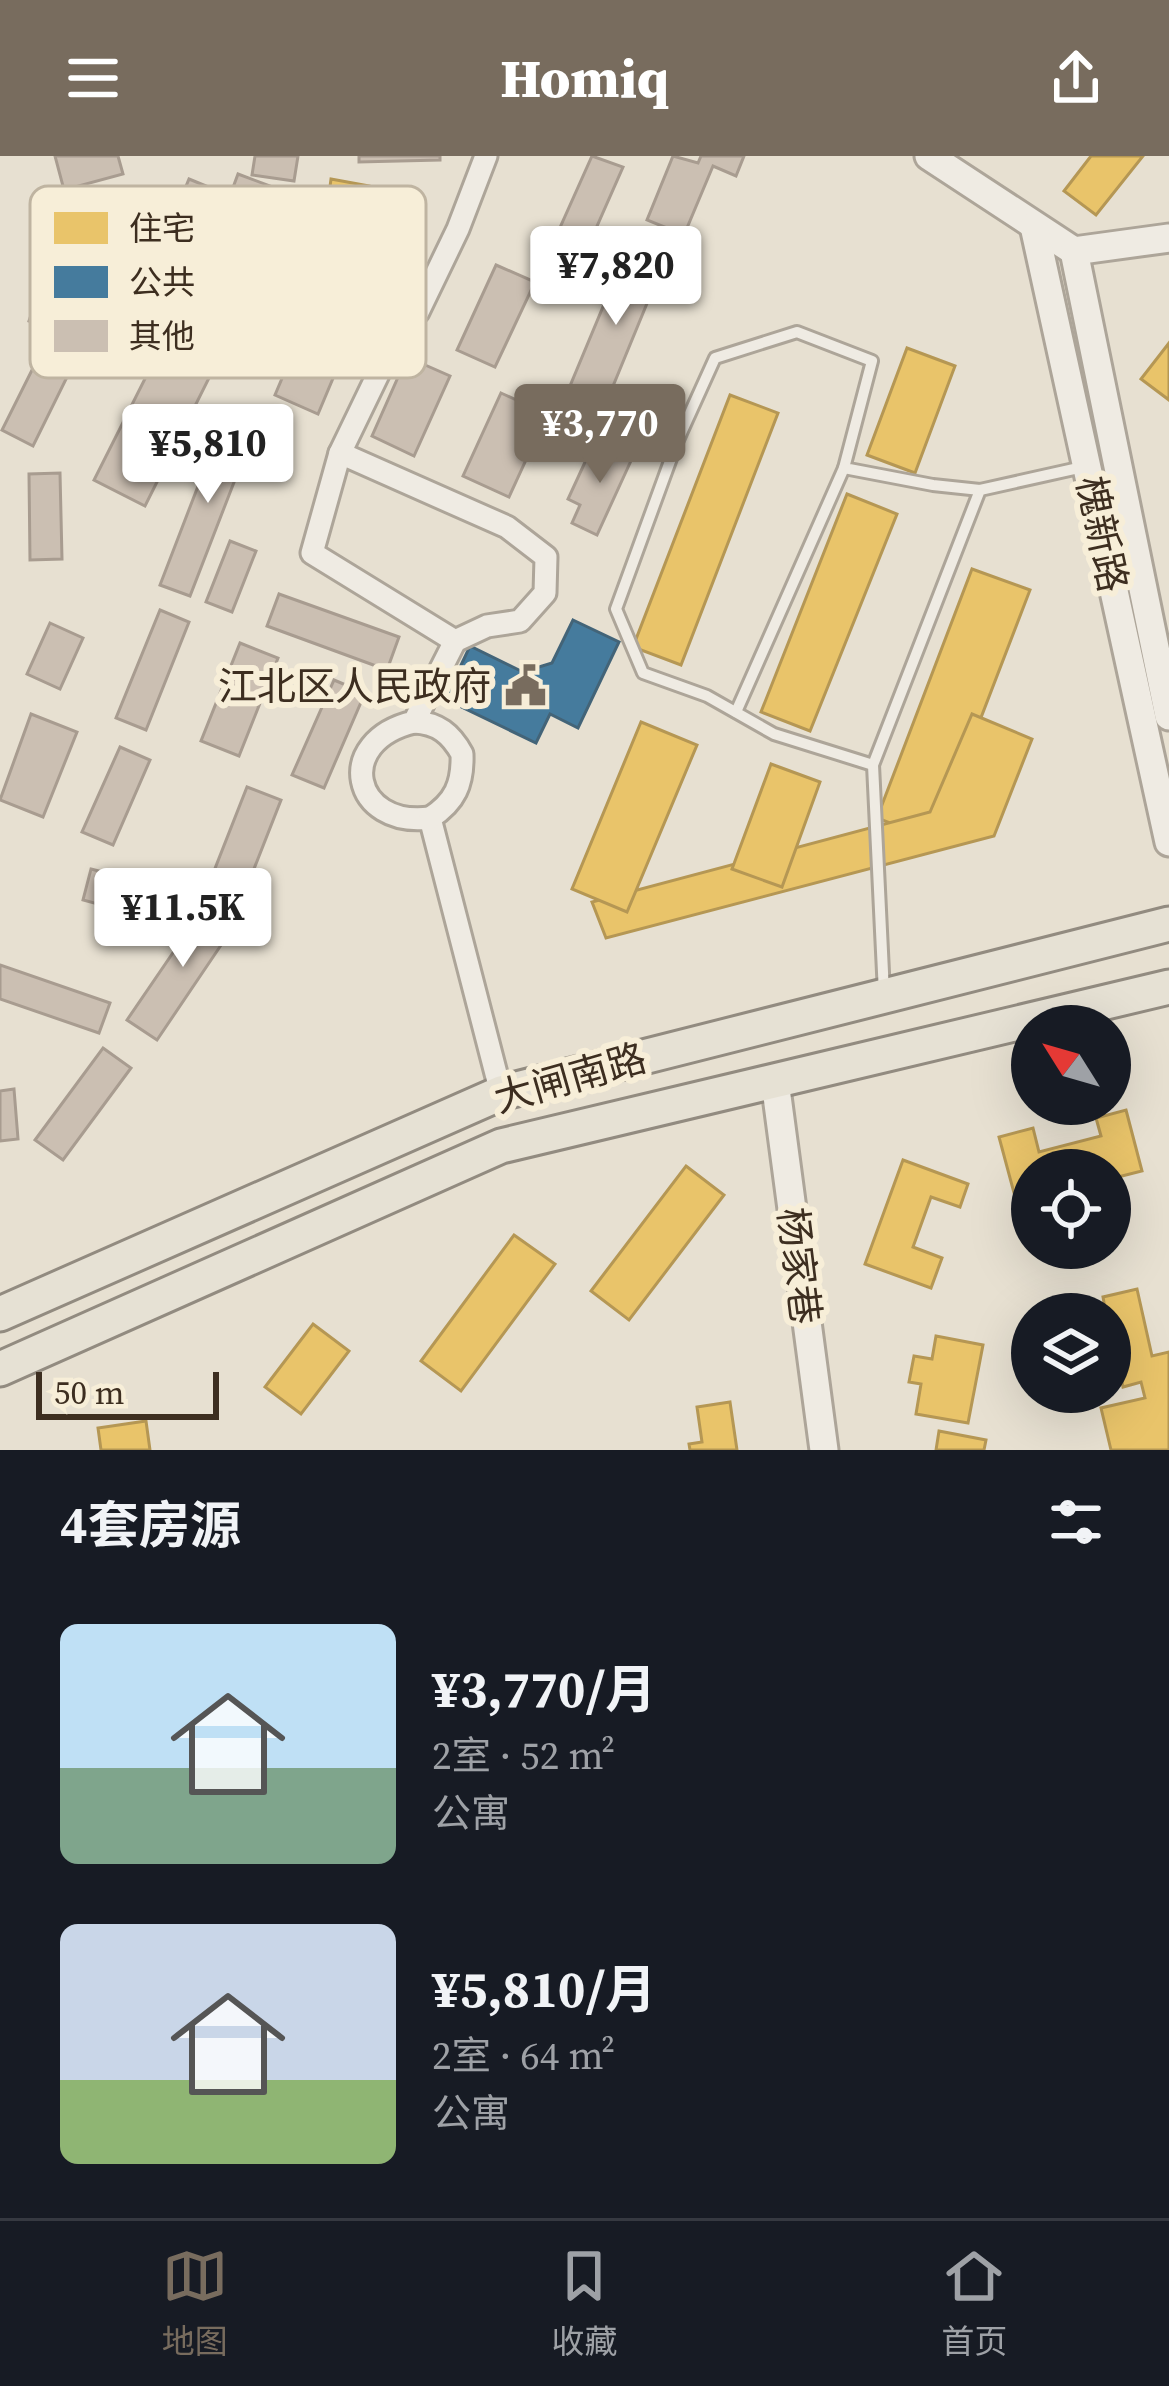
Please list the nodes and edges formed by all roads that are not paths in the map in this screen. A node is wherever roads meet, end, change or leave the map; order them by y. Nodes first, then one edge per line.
1 (486, 156) edge
2 (929, 156) edge
3 (1034, 226) junction
4 (1169, 238) edge
5 (1074, 251) junction
6 (426, 295) edge
7 (376, 378) edge
8 (340, 453) junction
9 (1087, 466) junction
10 (844, 468) junction
11 (980, 490) junction
12 (455, 641) junction
13 (736, 712) junction
14 (1169, 716) edge
15 (414, 722) junction
16 (872, 764) junction
17 (430, 818) junction
18 (1169, 842) edge
19 (1169, 924) edge
20 (1169, 987) edge
21 (884, 997) junction
22 (775, 1081) junction
23 (501, 1093) junction
24 (0, 1314) edge
25 (0, 1369) edge
26 (824, 1450) edge

1 - 6 street
2 - 3 street
3 - 5 street
3 - 9 street, 槐新路
4 - 5 street
5 - 14 street, 槐新路
7 - 8 street
8 - 12 street
8 - 12 street
9 - 11 lane
9 - 18 street, 槐新路
10 - 11 lane
10 - 13 lane
10 - 13 lane
11 - 16 lane
12 - 15 street
13 - 16 lane
15 - 17 street
15 - 17 street
16 - 21 lane
17 - 23 street
19 - 21 main road, 大闸南路
20 - 22 main road, 大闸南路
21 - 23 main road, 大闸南路
22 - 25 main road, 大闸南路
22 - 26 street, 杨家巷
23 - 24 main road, 大闸南路

